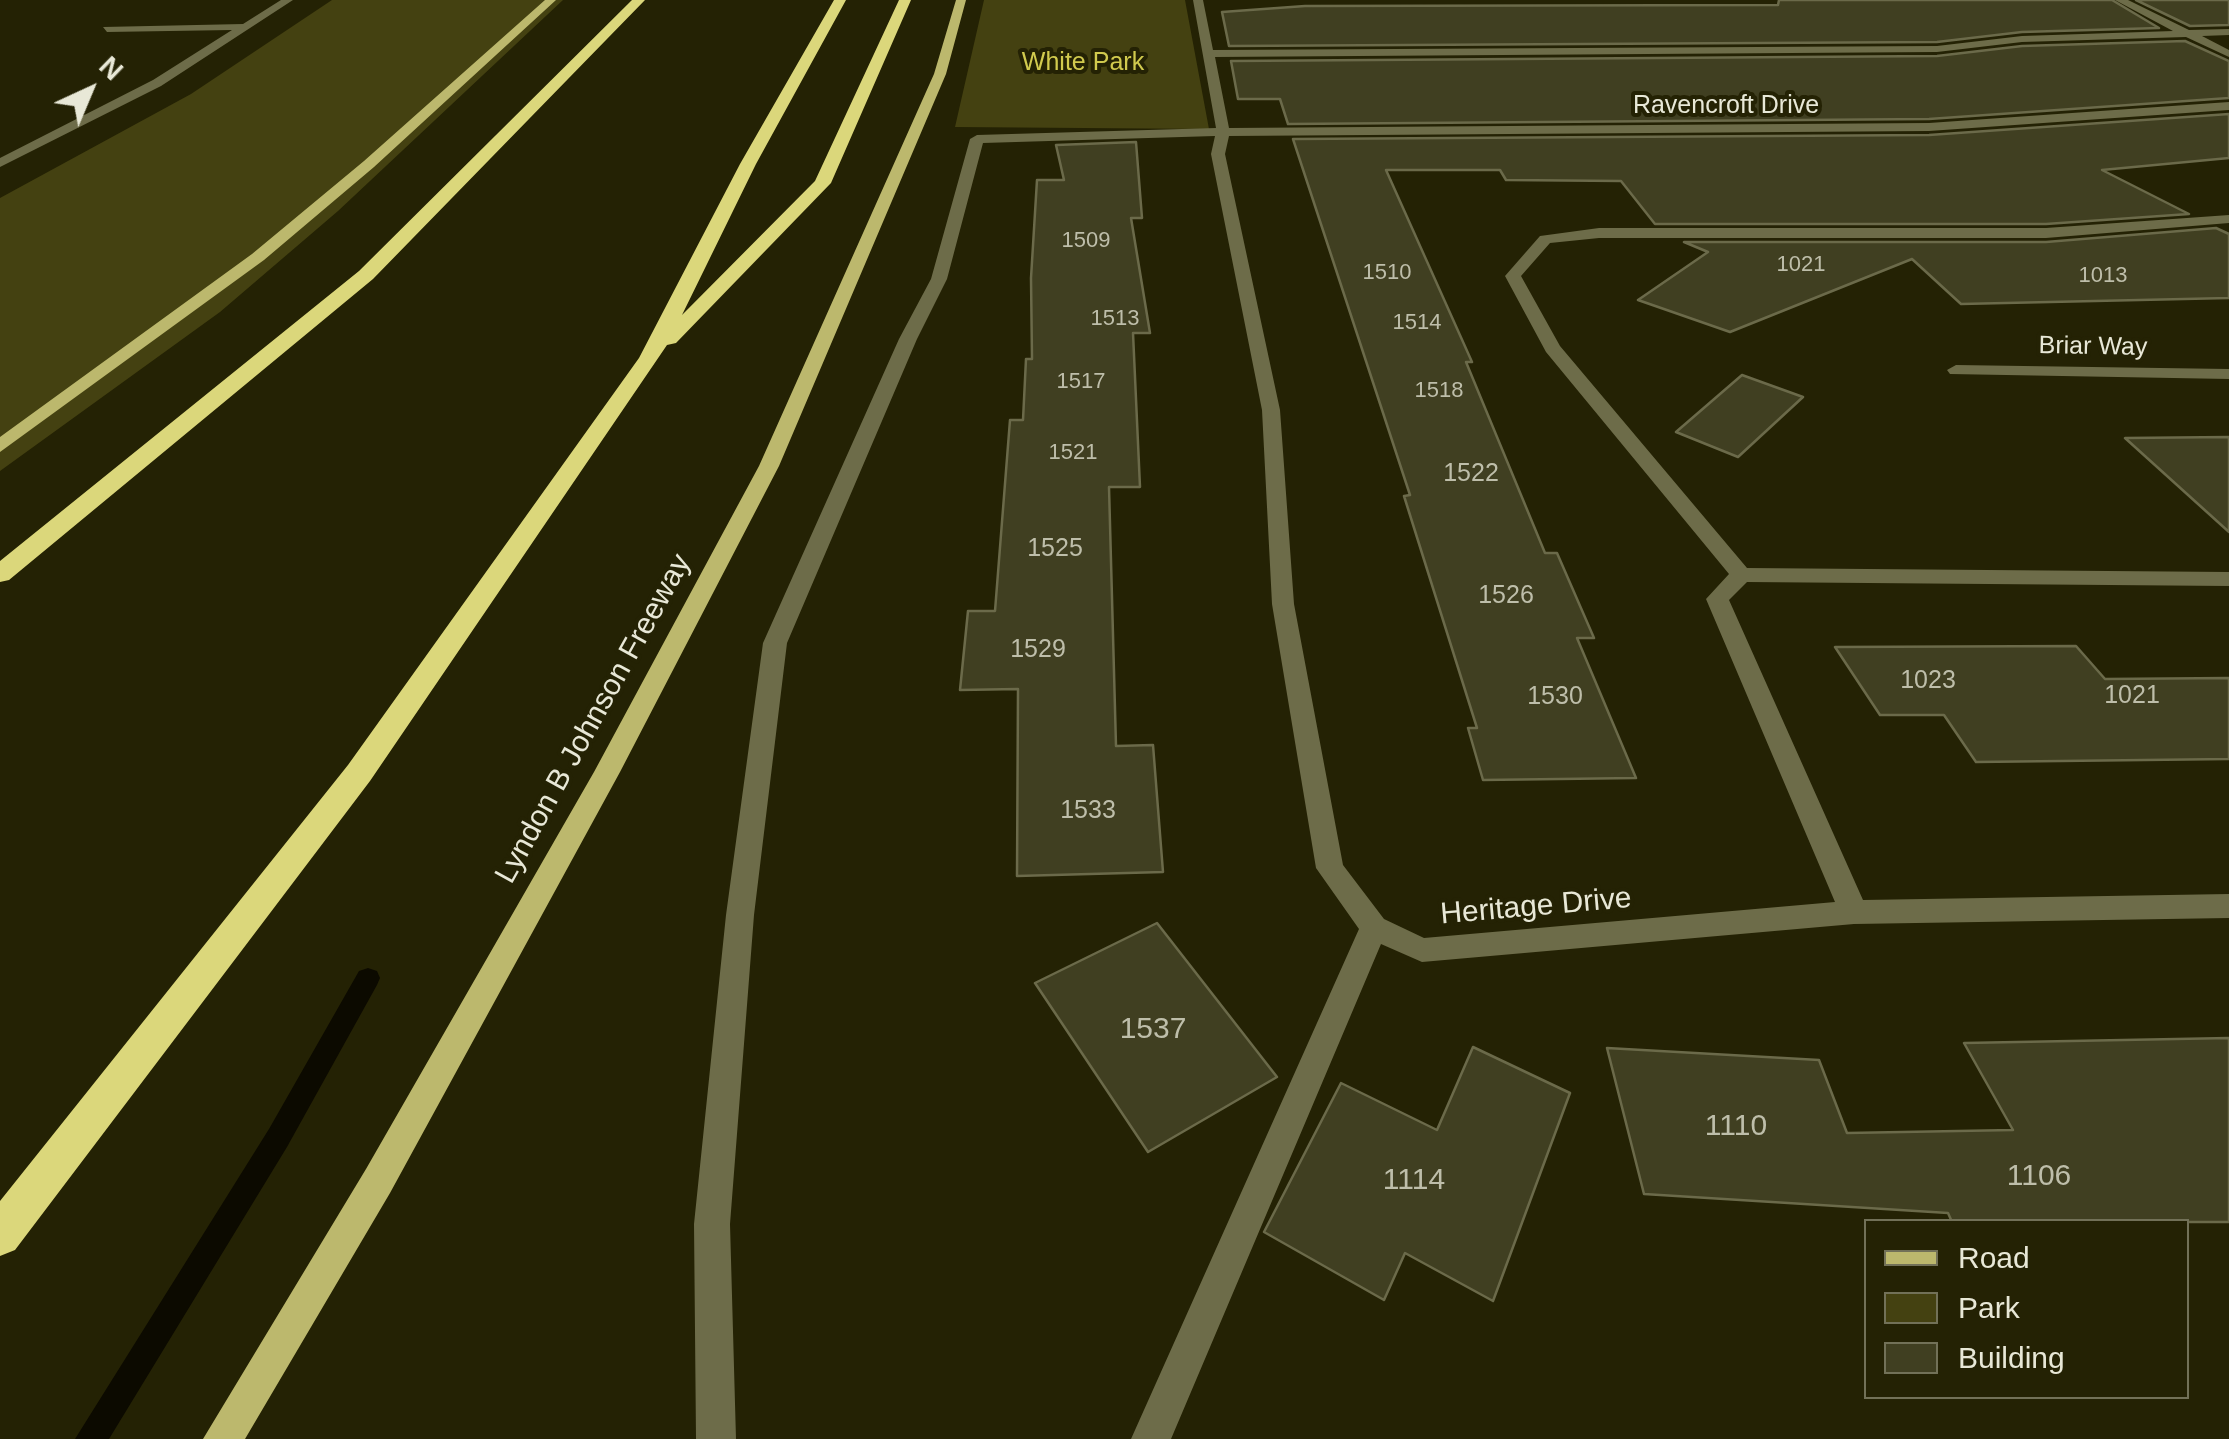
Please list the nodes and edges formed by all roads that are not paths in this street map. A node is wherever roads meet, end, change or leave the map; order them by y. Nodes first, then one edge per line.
1 (288, 0) edge
2 (551, 0) edge
3 (638, 0) edge
4 (840, 0) edge
5 (905, 0) edge
6 (961, 0) edge
7 (1198, 0) edge
8 (2120, 0) edge
9 (244, 28) junction
10 (107, 29) dead end
11 (2229, 32) edge
12 (2183, 33) junction
13 (1207, 54) junction
14 (2229, 54) edge
15 (2229, 106) edge
16 (1223, 132) junction
17 (0, 152) edge
18 (20, 153) junction
19 (0, 163) edge
20 (2229, 220) edge
21 (649, 359) junction
22 (1956, 370) dead end
23 (2229, 374) edge
24 (0, 446) edge
25 (0, 574) edge
26 (1740, 575) junction
27 (2229, 578) edge
28 (2229, 906) edge
29 (1854, 912) junction
30 (1374, 927) junction
31 (0, 1235) edge
32 (223, 1439) edge
33 (716, 1439) edge
34 (1151, 1439) edge

1 - 9 street
2 - 24 main road
3 - 25 highway
4 - 21 highway
5 - 21 highway
6 - 32 main road, Lyndon B Johnson Freeway
7 - 13 street, Heritage Drive
8 - 12 street
9 - 10 street
9 - 18 street
11 - 12 street
12 - 13 street
12 - 14 street
13 - 16 street, Heritage Drive
15 - 16 street, Ravencroft Drive
16 - 30 street, Heritage Drive
16 - 33 street, Ravencroft Drive
17 - 18 street
18 - 19 street
20 - 26 street
21 - 31 highway
22 - 23 street, Briar Way
26 - 27 street
26 - 29 street
28 - 29 street, Heritage Drive
29 - 30 street, Heritage Drive
30 - 34 street

